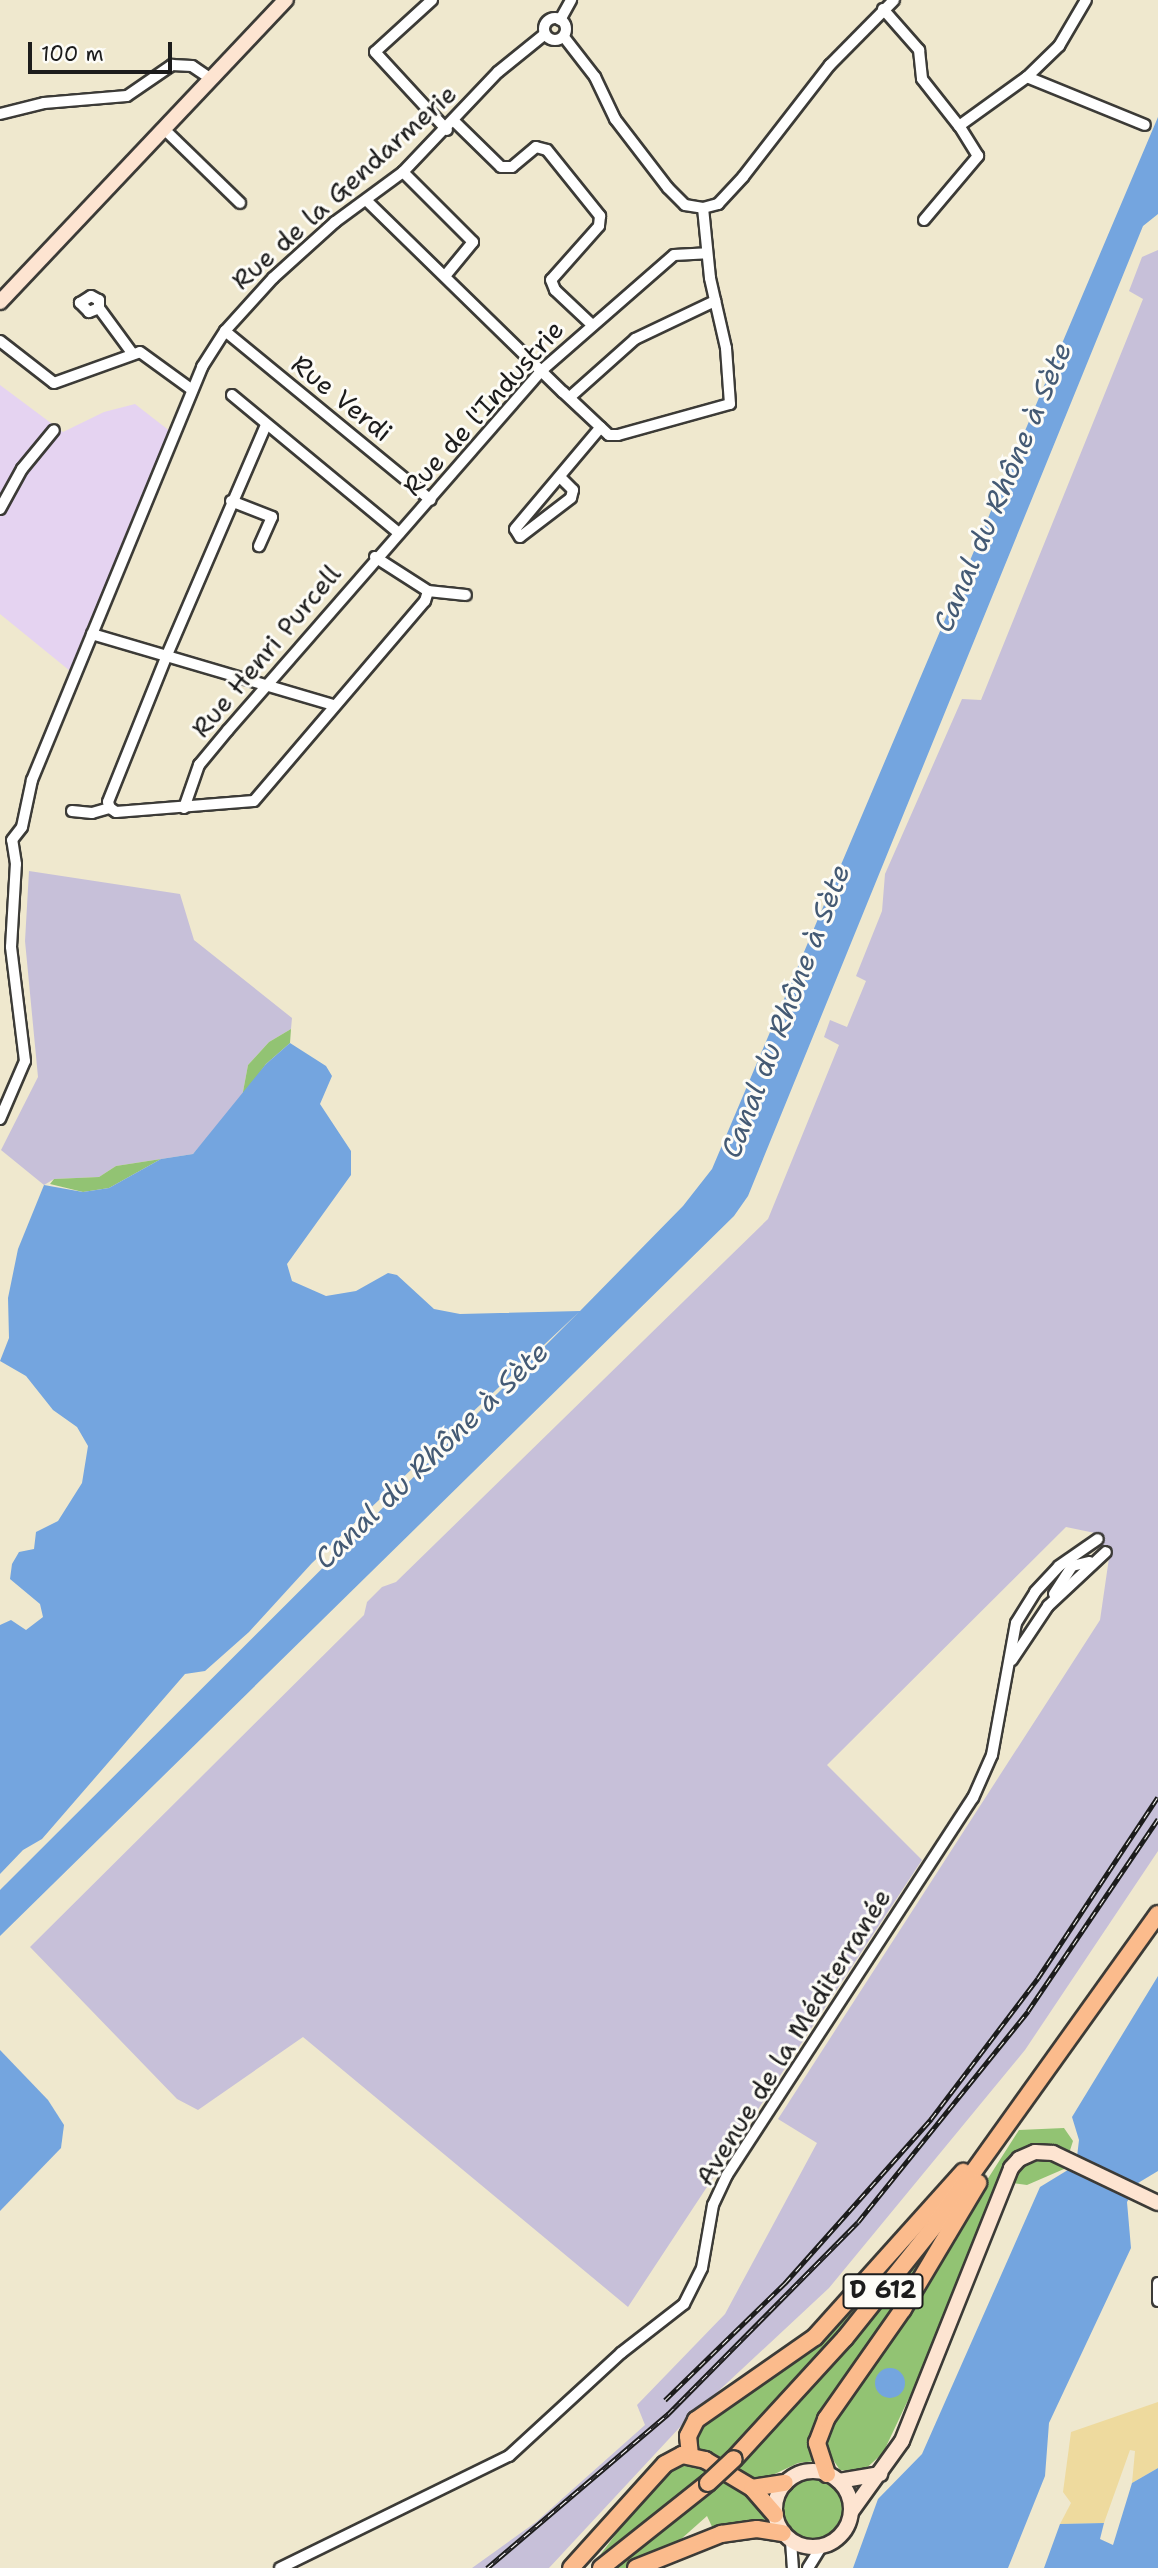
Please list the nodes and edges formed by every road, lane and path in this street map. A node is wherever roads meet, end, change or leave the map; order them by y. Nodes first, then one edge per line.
1 (286, 0) edge
2 (432, 0) edge
3 (571, 0) edge
4 (894, 0) edge
5 (1086, 0) edge
6 (883, 9) junction
7 (560, 20) junction
8 (545, 34) junction
9 (564, 37) junction
10 (1027, 77) junction
11 (210, 78) junction
12 (0, 114) edge
13 (1145, 125) dead end
14 (451, 126) junction
15 (959, 126) junction
16 (164, 129) junction
17 (403, 172) junction
18 (367, 201) junction
19 (240, 203) dead end
20 (703, 208) junction
21 (924, 220) dead end
22 (707, 253) junction
23 (445, 276) junction
24 (715, 301) junction
25 (0, 302) edge
26 (99, 309) dead end
27 (590, 323) junction
28 (225, 331) junction
29 (0, 341) edge
30 (132, 353) junction
31 (541, 371) junction
32 (191, 389) junction
33 (232, 395) dead end
34 (570, 397) junction
35 (265, 425) junction
36 (601, 426) junction
37 (54, 430) dead end
38 (561, 478) junction
39 (431, 500) junction
40 (231, 501) junction
41 (0, 509) edge
42 (399, 533) junction
43 (259, 546) dead end
44 (375, 557) junction
45 (428, 591) junction
46 (466, 595) dead end
47 (92, 634) junction
48 (167, 655) junction
49 (267, 683) junction
50 (333, 705) junction
51 (110, 808) junction
52 (184, 808) junction
53 (72, 811) dead end
54 (6, 839) edge
55 (0, 1119) edge
56 (1098, 1539) dead end
57 (1106, 1552) dead end
58 (1070, 1562) junction
59 (1090, 1562) junction
60 (1048, 1606) junction
61 (1011, 1662) junction
62 (1158, 1914) edge
63 (1019, 2111) junction
64 (1148, 2199) edge
65 (1158, 2211) edge
66 (1158, 2283) edge
67 (1158, 2301) edge
68 (690, 2455) junction
69 (880, 2474) junction
70 (833, 2477) junction
71 (785, 2483) junction
72 (752, 2488) junction
73 (851, 2512) junction
74 (775, 2514) junction
75 (787, 2537) junction
76 (822, 2546) junction
77 (280, 2568) edge
78 (571, 2568) edge
79 (601, 2568) edge
80 (636, 2568) edge
81 (793, 2568) edge
82 (808, 2568) edge

1 - 11 street
2 - 14 street
3 - 7 street
4 - 6 street
5 - 10 street
6 - 15 street
6 - 20 street
7 - 8 street
7 - 9 street
8 - 9 street
8 - 14 street, Rue de la Gendarmerie
9 - 20 street
10 - 13 street
10 - 15 street
11 - 12 street
11 - 16 street
14 - 17 street, Rue de la Gendarmerie
14 - 27 street
15 - 21 street
16 - 19 street
16 - 25 street
17 - 18 street, Rue de la Gendarmerie
17 - 23 street
18 - 23 street
18 - 28 street, Rue de la Gendarmerie
20 - 22 street
22 - 24 street
22 - 27 street, Rue de l'Industrie
23 - 31 street
24 - 34 street
24 - 36 street
26 - 30 street
27 - 31 street, Rue de l'Industrie
28 - 32 street, Rue de la Gendarmerie
28 - 39 street, Rue Verdi
29 - 30 street
30 - 32 street
31 - 34 street
31 - 39 street, Rue de l'Industrie
32 - 47 street, Rue de la Gendarmerie
33 - 35 street
34 - 36 street
35 - 40 street
35 - 42 street
36 - 38 street
37 - 41 street
38 - 38 street
39 - 42 street, Rue de l'Industrie
40 - 43 street
40 - 48 street
42 - 44 street, Rue Henri Purcell
44 - 45 street
44 - 49 street, Rue Henri Purcell
45 - 46 street
45 - 50 street
47 - 48 street
47 - 54 street, Rue de la Gendarmerie
48 - 49 street
48 - 51 street
49 - 50 street
49 - 52 street, Rue Henri Purcell
50 - 52 street
51 - 52 street
51 - 53 street
54 - 55 street
56 - 58 street, Avenue de la Méditerranée
57 - 59 street, Avenue de la Méditerranée
58 - 59 street, Avenue de la Méditerranée
58 - 60 street, Avenue de la Méditerranée
58 - 61 street, Avenue de la Méditerranée
59 - 60 street, Avenue de la Méditerranée
60 - 61 street, Avenue de la Méditerranée
61 - 77 street, Avenue de la Méditerranée
62 - 63 main road, D 612
63 - 68 main road
63 - 70 main road
63 - 79 main road, D 612, bridge
64 - 65 street
64 - 69 street
66 - 67 street
68 - 72 main road
68 - 78 main road
69 - 70 street
69 - 73 street
70 - 71 street
70 - 73 street
71 - 72 main road
71 - 74 street
72 - 74 main road
73 - 76 street
74 - 75 street
75 - 76 street
75 - 80 main road
75 - 81 street
76 - 82 street

